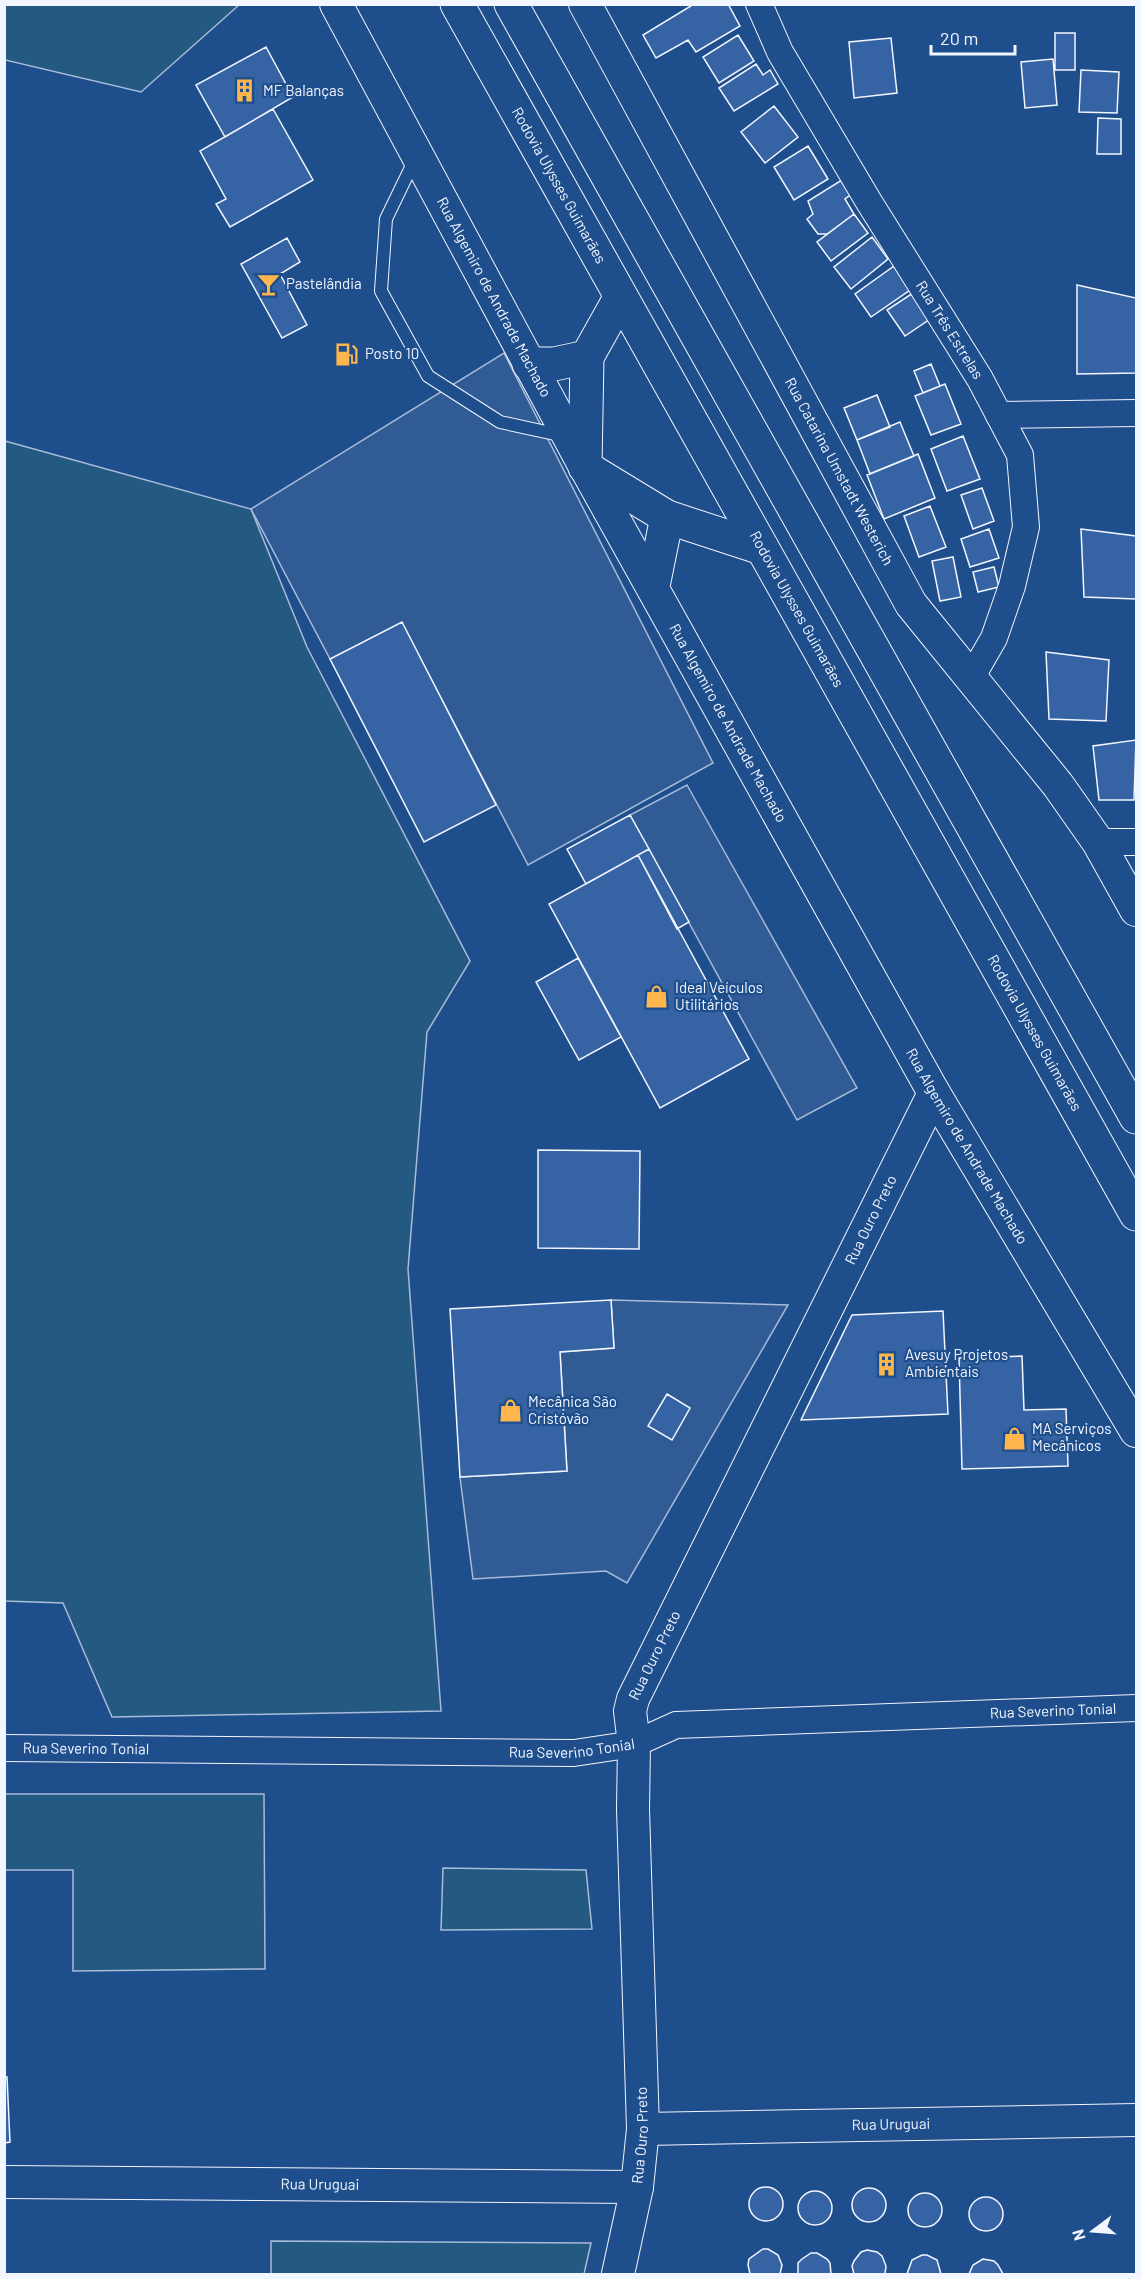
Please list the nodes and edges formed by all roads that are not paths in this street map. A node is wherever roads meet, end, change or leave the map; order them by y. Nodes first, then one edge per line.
1 (336, 4) edge
2 (457, 4) edge
3 (511, 4) edge
4 (585, 4) edge
5 (759, 4) edge
6 (416, 156) junction
7 (620, 298) junction
8 (587, 357) junction
9 (529, 364) junction
10 (1137, 413) edge
11 (999, 415) junction
12 (568, 437) junction
13 (585, 467) junction
14 (667, 517) junction
15 (762, 548) junction
16 (653, 586) junction
17 (971, 678) junction
18 (1098, 842) junction
19 (1137, 842) edge
20 (1137, 910) edge
21 (934, 1094) junction
22 (1137, 1117) edge
23 (1137, 1214) edge
24 (1137, 1431) edge
25 (1137, 1708) edge
26 (634, 1744) junction
27 (4, 1748) edge
28 (1137, 2120) edge
29 (643, 2129) junction
30 (4, 2182) edge
31 (637, 2187) junction
32 (618, 2274) edge

1 - 6 street, Rua Algemiro de Andrade Machado
2 - 7 highway, Rodovia Ulysses Guimarães
3 - 22 highway
4 - 17 street, Rua Catarina Umstadt Westerich
5 - 11 street, Rua Três Estrelas
6 - 9 street, Rua Algemiro de Andrade Machado
6 - 12 lane
7 - 8 highway
7 - 15 highway, Rodovia Ulysses Guimarães
8 - 9 highway
8 - 13 highway
9 - 12 street, Rua Algemiro de Andrade Machado
10 - 11 street
11 - 17 street, Rua Três Estrelas
12 - 13 street, Rua Algemiro de Andrade Machado
13 - 14 highway
13 - 16 street, Rua Algemiro de Andrade Machado
14 - 15 highway
14 - 16 highway
15 - 23 highway, Rodovia Ulysses Guimarães
16 - 21 street, Rua Algemiro de Andrade Machado
17 - 18 street, Rua Catarina Umstadt Westerich
18 - 19 street
18 - 20 street, Rua Catarina Umstadt Westerich
21 - 24 street, Rua Algemiro de Andrade Machado
21 - 26 street, Rua Ouro Preto
25 - 26 street, Rua Severino Tonial
26 - 27 street, Rua Severino Tonial
26 - 29 street, Rua Ouro Preto
28 - 29 street, Rua Uruguai
29 - 31 street, Rua Ouro Preto
30 - 31 street, Rua Uruguai
31 - 32 street, Rua Ouro Preto

